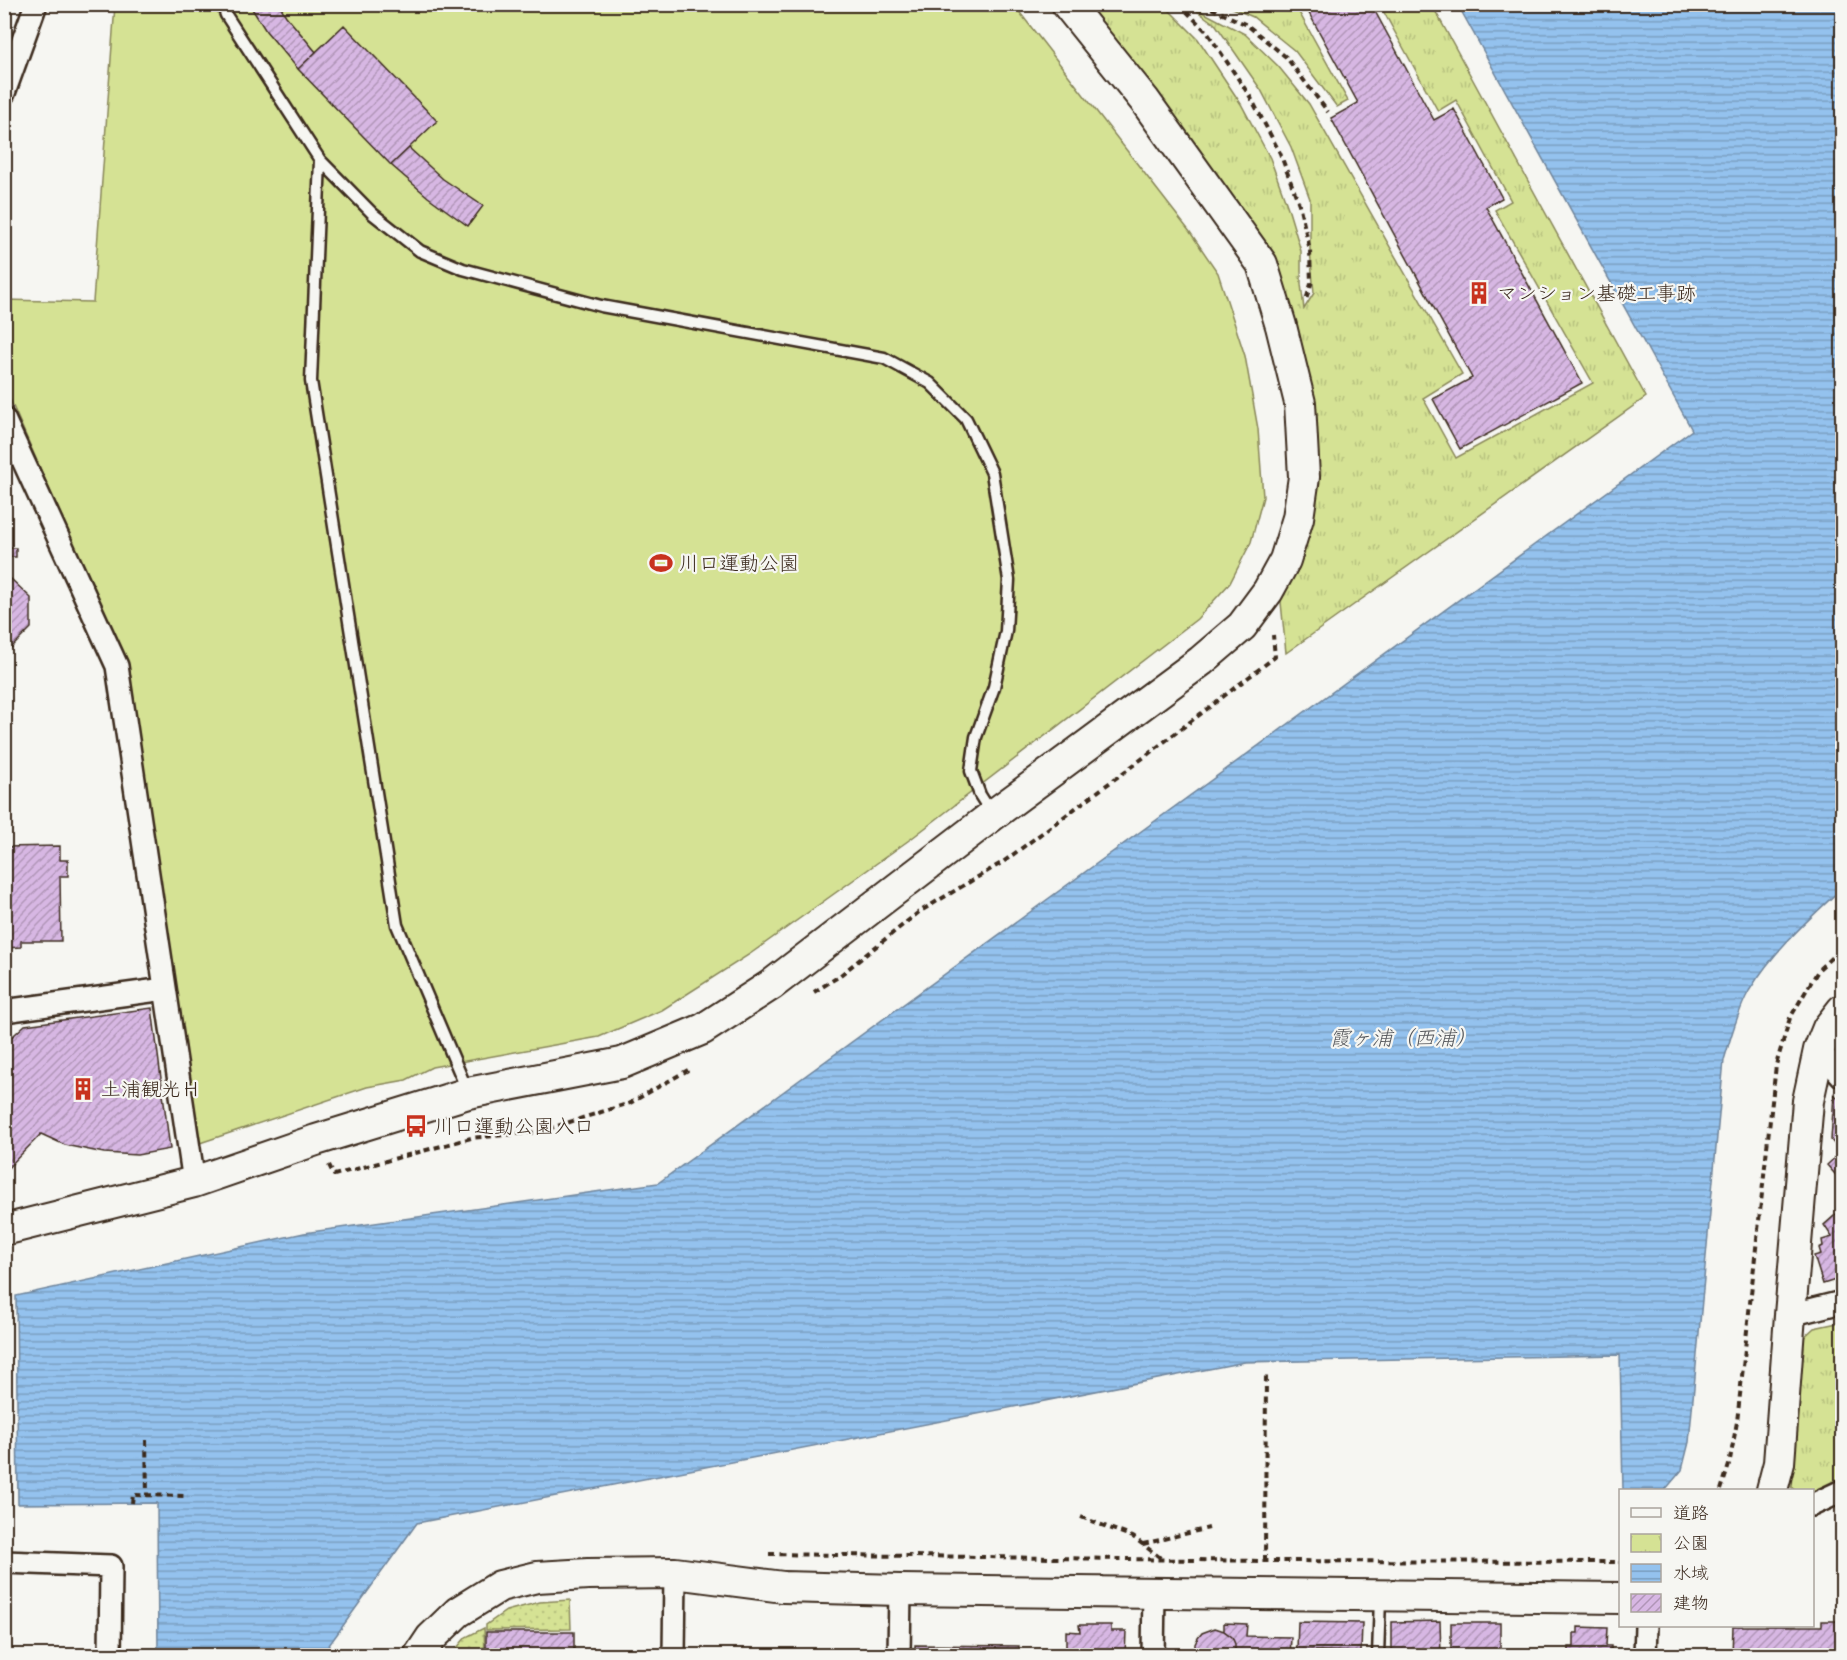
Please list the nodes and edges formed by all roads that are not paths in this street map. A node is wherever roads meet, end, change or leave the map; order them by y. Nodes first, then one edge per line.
1 (36, 4) edge
2 (222, 4) edge
3 (1067, 4) edge
4 (4, 93) edge
5 (320, 160) junction
6 (4, 419) edge
7 (993, 815) junction
8 (165, 989) junction
9 (1842, 1010) edge
10 (4, 1011) edge
11 (1819, 1050) junction
12 (1842, 1076) edge
13 (468, 1093) junction
14 (194, 1182) junction
15 (4, 1230) edge
16 (1842, 1302) edge
17 (1790, 1315) junction
18 (1772, 1489) edge
19 (1842, 1491) edge
20 (1814, 1504) edge
21 (4, 1562) edge
22 (675, 1573) junction
23 (900, 1590) junction
24 (1154, 1592) junction
25 (1380, 1595) junction
26 (1619, 1598) edge
27 (1646, 1627) edge
28 (111, 1656) edge
29 (418, 1656) edge
30 (674, 1656) edge
31 (899, 1656) edge
32 (1153, 1656) edge
33 (1378, 1656) edge
34 (1645, 1656) edge

1 - 4 street
2 - 5 lane
3 - 7 street
5 - 7 lane
5 - 13 lane
6 - 8 street
7 - 13 street
8 - 10 street
8 - 14 street
9 - 11 street
11 - 12 street
11 - 17 street
13 - 14 street
14 - 15 street
16 - 17 street
17 - 18 street
19 - 20 street
21 - 28 street
22 - 23 street
22 - 29 street
22 - 30 street
23 - 24 street
23 - 31 street
24 - 25 street
24 - 32 street
25 - 26 street
25 - 33 lane
27 - 34 street

